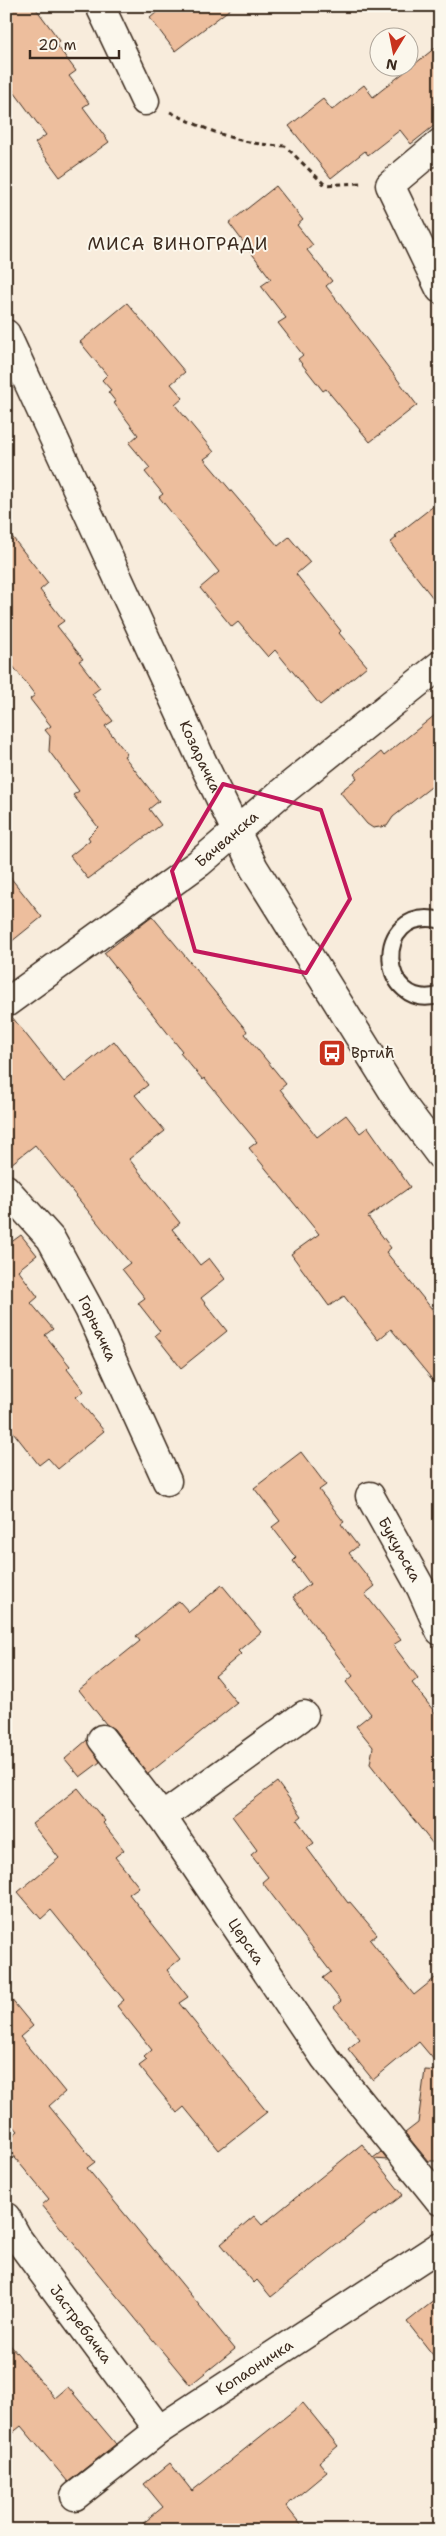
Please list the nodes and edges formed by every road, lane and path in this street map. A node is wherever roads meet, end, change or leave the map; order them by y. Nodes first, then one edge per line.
1 (100, 6) edge
2 (146, 101) joint
3 (440, 143) edge
4 (393, 182) junction
5 (440, 289) edge
6 (6, 334) edge
7 (440, 665) edge
8 (235, 832) junction
9 (440, 920) edge
10 (440, 996) edge
11 (6, 1003) edge
12 (440, 1155) edge
13 (6, 1189) edge
14 (168, 1481) dead end
15 (370, 1496) dead end
16 (440, 1631) edge
17 (304, 1715) dead end
18 (102, 1739) dead end
19 (162, 1817) junction
20 (440, 2201) edge
21 (6, 2217) edge
22 (440, 2246) edge
23 (159, 2430) junction
24 (75, 2496) dead end

1 - 2 street
2 - 4 path
3 - 4 street
4 - 5 street
6 - 8 street, Козарачка
7 - 8 street, Бачванска
8 - 11 street, Бачванска
8 - 12 street, Козарачка
9 - 10 lane
13 - 14 street, Горњачка
15 - 16 street, Букуљска
17 - 19 street
18 - 19 street, Церска
19 - 20 street, Церска
21 - 23 street, Јастребачка
22 - 23 street, Копаоничка
23 - 24 street, Копаоничка

